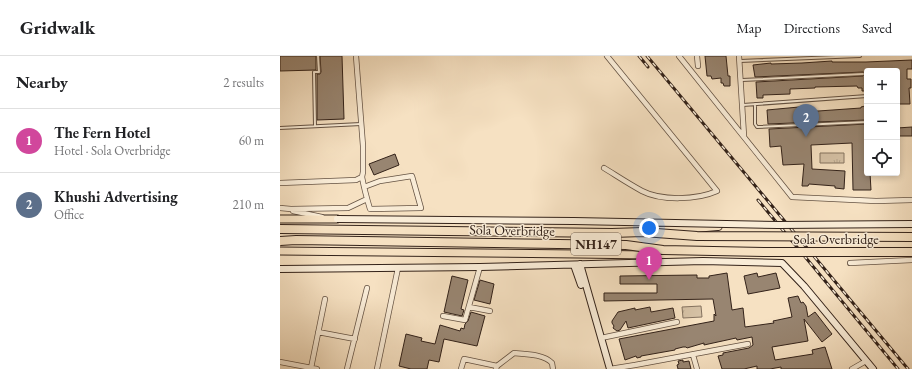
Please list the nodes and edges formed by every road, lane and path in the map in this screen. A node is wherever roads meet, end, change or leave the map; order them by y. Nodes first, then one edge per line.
1 (318, 56) edge
2 (356, 56) edge
3 (607, 56) edge
4 (679, 56) edge
5 (697, 56) edge
6 (860, 56) edge
7 (739, 58) edge
8 (698, 66) dead end
9 (863, 74) dead end
10 (740, 80) junction
11 (864, 96) edge
12 (755, 104) junction
13 (742, 105) junction
14 (864, 122) edge
15 (361, 124) junction
16 (315, 126) junction
17 (280, 128) edge
18 (744, 136) junction
19 (604, 168) dead end
20 (362, 177) junction
21 (280, 183) edge
22 (364, 187) junction
23 (367, 199) junction
24 (912, 200) edge
25 (280, 208) edge
26 (280, 219) edge
27 (337, 219) junction
28 (735, 224) junction
29 (912, 224) edge
30 (280, 229) edge
31 (643, 232) junction
32 (912, 237) edge
33 (280, 241) edge
34 (663, 250) junction
35 (280, 251) edge
36 (912, 252) edge
37 (912, 260) edge
38 (850, 262) dead end
39 (577, 265) junction
40 (480, 267) junction
41 (398, 268) junction
42 (280, 269) edge
43 (367, 288) dead end
44 (325, 299) dead end
45 (469, 307) junction
46 (490, 311) dead end
47 (443, 316) dead end
48 (677, 322) dead end
49 (318, 332) junction
50 (355, 338) junction
51 (601, 338) junction
52 (748, 344) dead end
53 (693, 355) junction
54 (866, 361) junction
55 (280, 362) edge
56 (311, 368) junction
57 (497, 368) edge
58 (317, 369) edge
59 (348, 369) edge
60 (377, 369) edge
61 (461, 369) edge
62 (553, 369) edge
63 (606, 369) edge
64 (610, 369) edge
65 (697, 369) edge
66 (852, 369) edge
67 (873, 369) edge

1 - 16 lane
2 - 15 street
3 - 19 street
4 - 18 street
5 - 8 street
6 - 7 lane
7 - 10 street
9 - 10 lane
10 - 13 street
11 - 12 lane
12 - 13 lane
12 - 14 lane
13 - 18 street
15 - 16 lane
15 - 20 street
16 - 17 lane
18 - 24 street
20 - 21 street
20 - 22 street
22 - 23 street
22 - 23 street
23 - 25 street
25 - 27 street
26 - 27 main road
27 - 28 street, bridge
28 - 29 street, bridge
28 - 31 highway, bridge
30 - 31 highway, Sola Overbridge / NH147, bridge
31 - 32 highway, Sola Overbridge / NH147, bridge
33 - 34 highway, Sola Overbridge / NH147, bridge
34 - 35 main road
34 - 36 highway, Sola Overbridge / NH147, bridge
37 - 38 street
39 - 40 street
39 - 51 street
39 - 54 street
39 - 63 street
40 - 41 street
40 - 45 street
41 - 42 street
41 - 60 street
43 - 50 street
44 - 49 street
45 - 46 street
45 - 47 street
48 - 51 street
49 - 50 street
49 - 56 street
50 - 59 street
51 - 64 street
52 - 53 street
53 - 64 street
53 - 65 street
54 - 66 street
54 - 67 street
55 - 56 street
56 - 58 street
57 - 61 street
57 - 62 street

